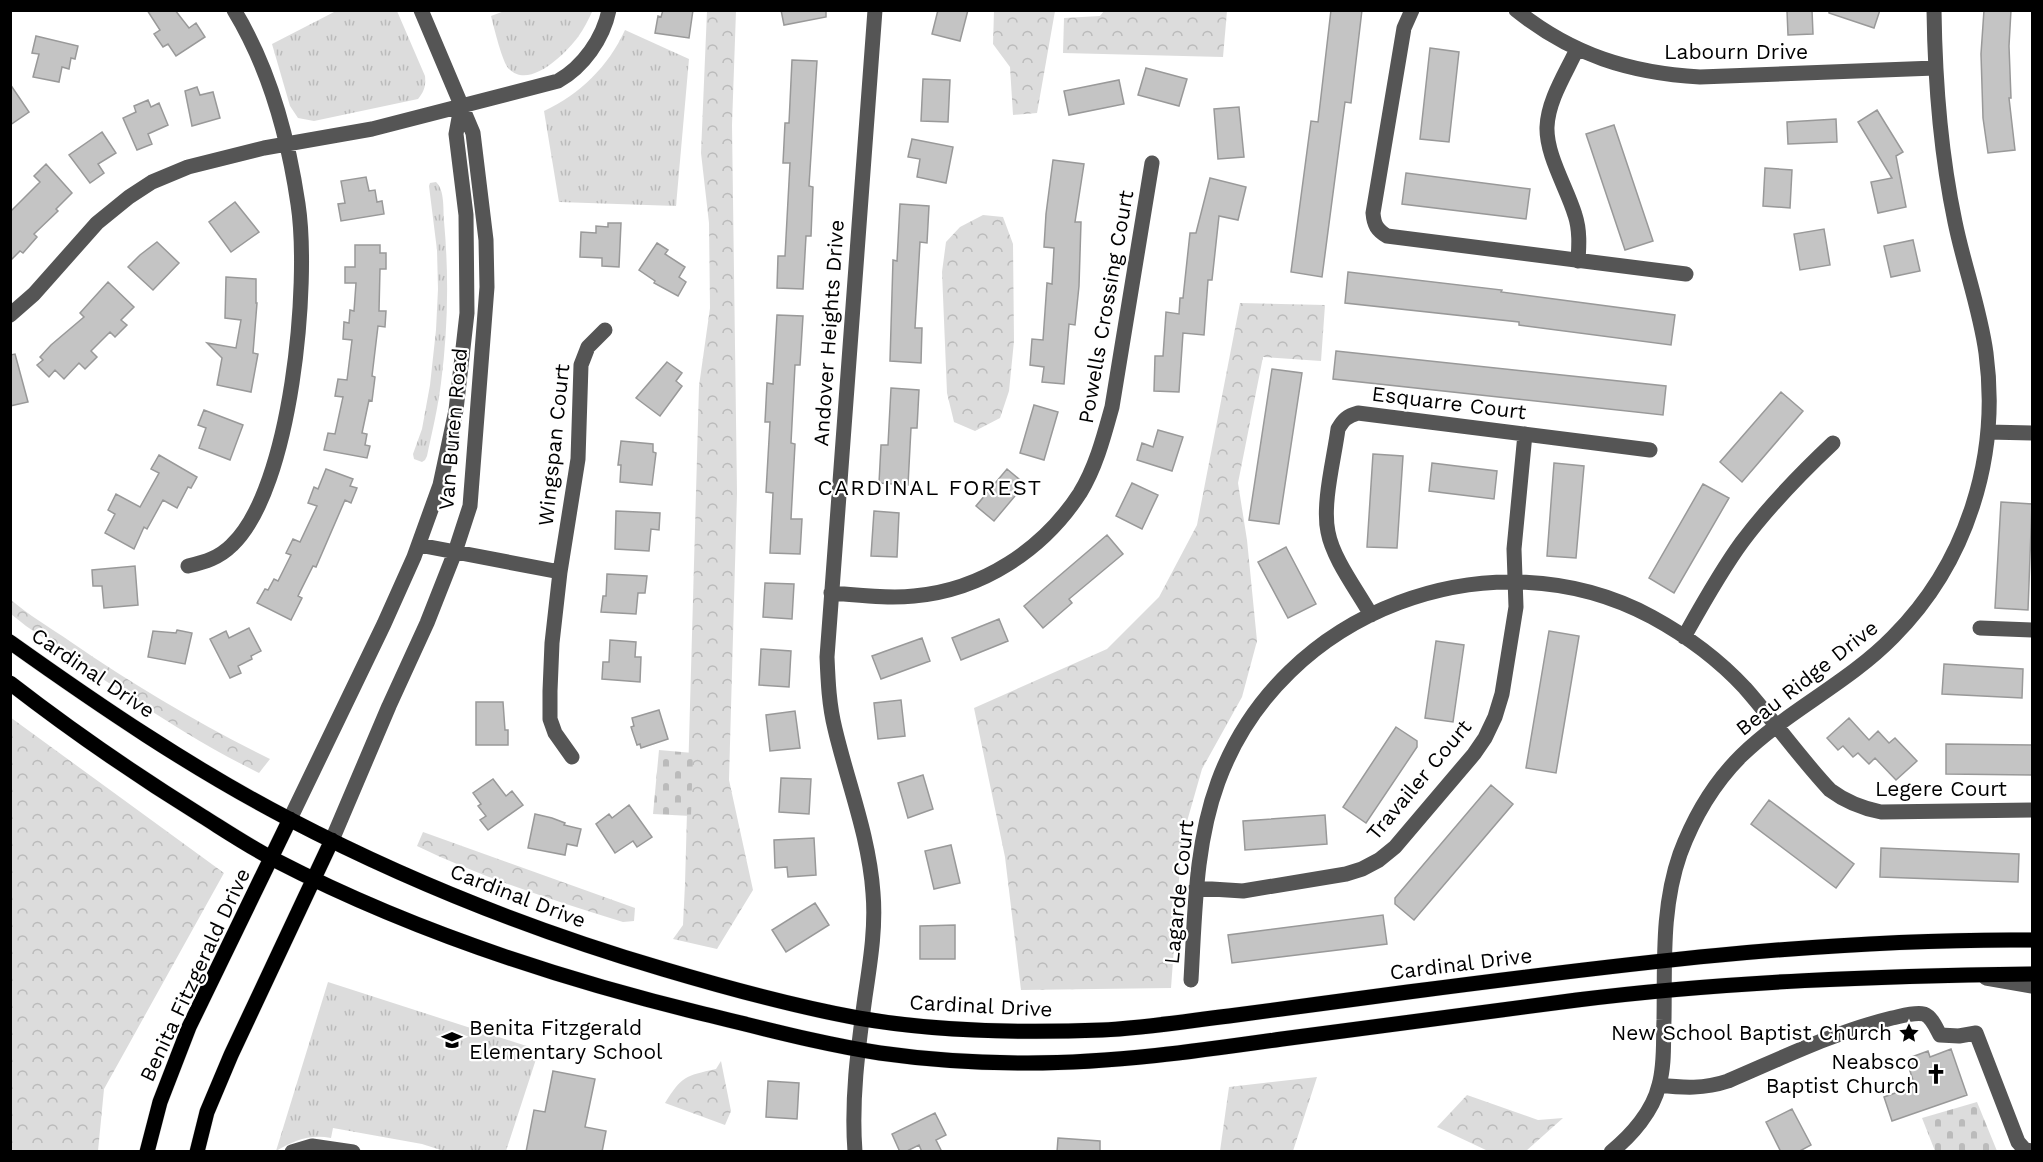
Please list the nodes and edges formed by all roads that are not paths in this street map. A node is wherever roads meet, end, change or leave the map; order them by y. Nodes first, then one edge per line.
1 (234, 10) edge
2 (421, 10) edge
3 (609, 10) edge
4 (875, 10) edge
5 (1412, 10) edge
6 (1516, 10) edge
7 (1934, 10) edge
8 (1577, 49) junction
9 (1935, 68) junction
10 (461, 107) junction
11 (287, 143) junction
12 (1152, 163) dead end
13 (1578, 261) junction
14 (1686, 274) dead end
15 (10, 315) edge
16 (605, 330) dead end
17 (1988, 432) junction
18 (2032, 433) edge
19 (1525, 434) junction
20 (1833, 443) dead end
21 (1650, 450) dead end
22 (419, 545) junction
23 (455, 552) junction
24 (188, 566) dead end
25 (560, 572) junction
26 (1515, 580) junction
27 (831, 593) junction
28 (1371, 615) junction
29 (1980, 628) dead end
30 (2032, 630) edge
31 (1684, 637) junction
32 (10, 642) edge
33 (10, 683) edge
34 (1777, 727) junction
35 (572, 757) dead end
36 (2032, 810) edge
37 (290, 819) junction
38 (332, 840) junction
39 (272, 858) junction
40 (314, 879) junction
41 (1196, 888) junction
42 (2032, 940) edge
43 (1665, 960) junction
44 (2032, 974) edge
45 (1966, 975) junction
46 (1191, 980) dead end
47 (2032, 986) edge
48 (1664, 991) junction
49 (862, 1018) junction
50 (859, 1049) junction
51 (1659, 1084) junction
52 (2032, 1151) edge
53 (147, 1152) edge
54 (197, 1152) edge
55 (292, 1152) edge
56 (353, 1152) edge
57 (855, 1152) edge
58 (1611, 1152) edge

1 - 11 street
2 - 10 street, Van Buren Road
3 - 10 street
4 - 27 street, Andover Heights Drive
5 - 13 street
6 - 8 street, Labourn Drive
7 - 9 street, Beau Ridge Drive
8 - 9 street, Labourn Drive
8 - 13 street
9 - 17 street, Beau Ridge Drive
10 - 11 street
10 - 22 street, Van Buren Road
10 - 23 street, Van Buren Road
11 - 15 street
11 - 24 street
12 - 27 street, Powells Crossing Court
13 - 14 street
16 - 25 street, Wingspan Court
17 - 18 street
17 - 34 street, Beau Ridge Drive
19 - 21 street, Esquarre Court
19 - 26 street, Travailer Court
19 - 28 street, Esquarre Court
20 - 31 street
22 - 23 street
22 - 37 street, Van Buren Road
23 - 25 street
23 - 38 street, Van Buren Road
25 - 35 street, Wingspan Court
26 - 28 street, Lagarde Court
26 - 31 street, Lagarde Court
26 - 41 street, Travailer Court
27 - 49 street, Andover Heights Drive
28 - 41 street, Lagarde Court
29 - 30 street
31 - 34 street, Lagarde Court
32 - 37 main road, Cardinal Drive
33 - 39 main road
34 - 36 street, Legere Court
34 - 43 street, Beau Ridge Drive
37 - 38 main road, Cardinal Drive
37 - 39 main road, Benita Fitzgerald Drive
38 - 40 main road
38 - 49 main road, Cardinal Drive
39 - 40 main road
39 - 53 main road, Benita Fitzgerald Drive
40 - 50 main road
40 - 54 main road
41 - 46 street, Lagarde Court
42 - 43 main road, Cardinal Drive
43 - 48 street, Beau Ridge Drive
43 - 49 main road, Cardinal Drive
44 - 45 main road
45 - 47 street
45 - 48 main road
48 - 50 main road
48 - 51 street, Beau Ridge Drive
49 - 50 street, Andover Heights Drive
50 - 57 street, Andover Heights Drive
51 - 52 street
51 - 58 street, Beau Ridge Drive
55 - 56 street

